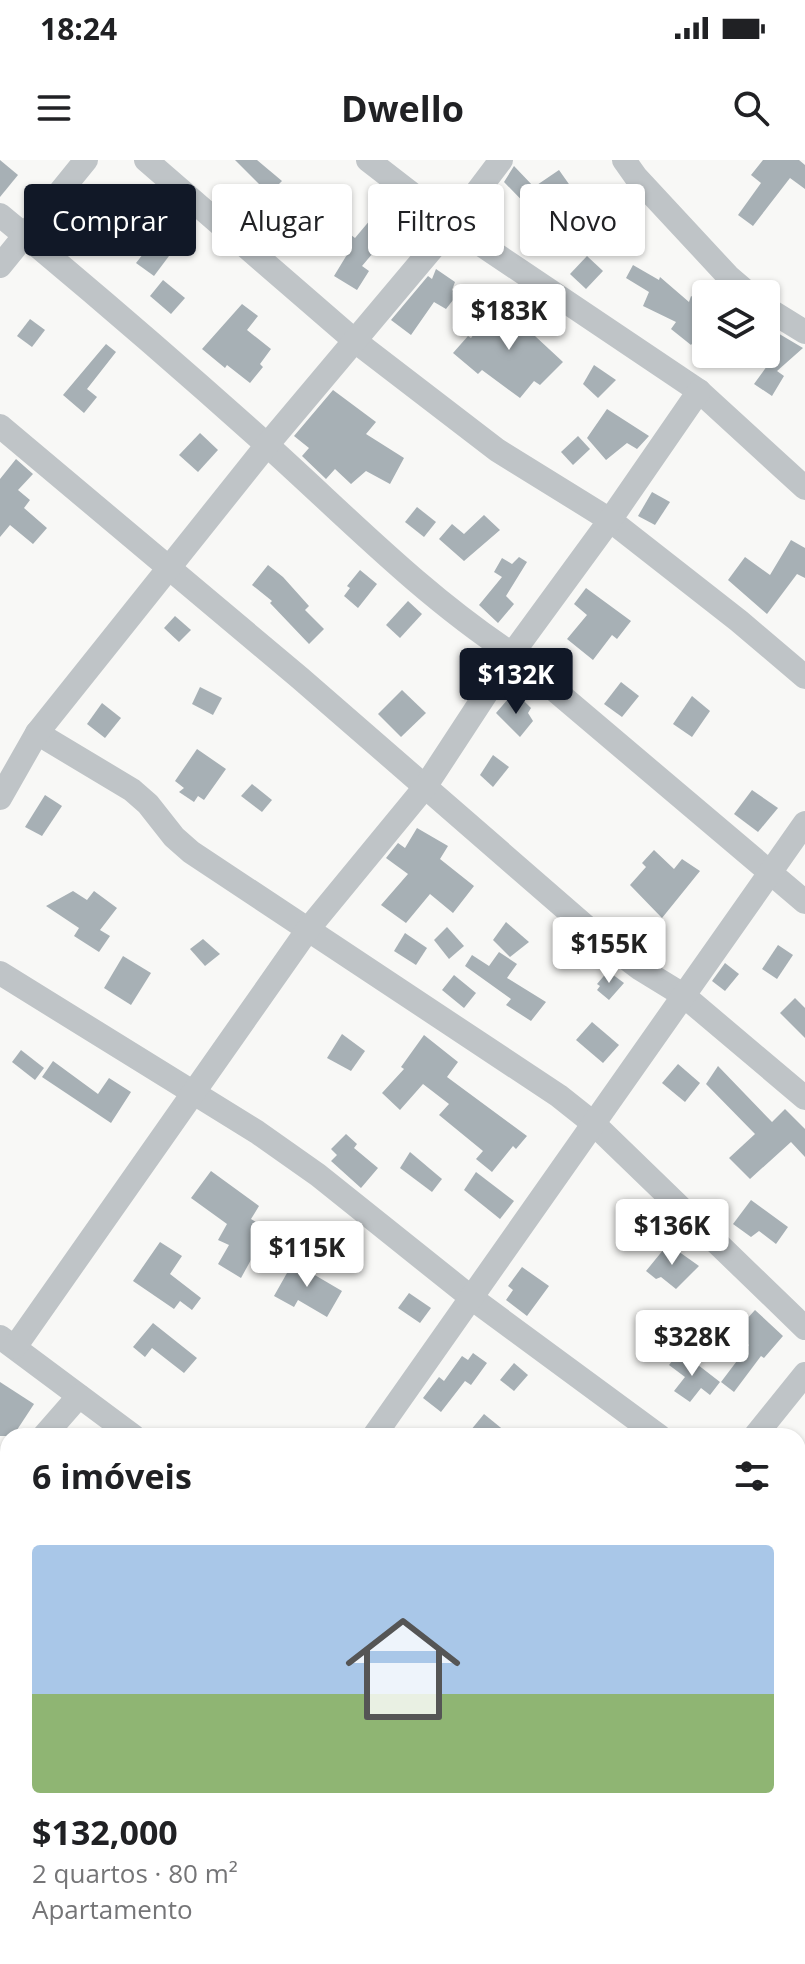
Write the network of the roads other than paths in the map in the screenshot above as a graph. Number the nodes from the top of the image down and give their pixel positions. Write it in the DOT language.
graph roads {
  1 [pos="86,160"];
  2 [pos="146,160"];
  3 [pos="368,160"];
  4 [pos="501,160"];
  5 [pos="624,160"];
  6 [pos="399,184"];
  7 [pos="483,184"];
  8 [pos="0,215"];
  9 [pos="23,235"];
  10 [pos="426,256"];
  11 [pos="498,256"];
  12 [pos="0,266"];
  13 [pos="733,280"];
  14 [pos="780,317"];
  15 [pos="805,332"];
  16 [pos="355,341"];
  17 [pos="699,391"];
  18 [pos="0,426"];
  19 [pos="267,445"];
  20 [pos="805,488"];
  21 [pos="610,520"];
  22 [pos="169,568"];
  23 [pos="512,654"];
  24 [pos="805,677"];
  25 [pos="37,733"];
  26 [pos="9,760"];
  27 [pos="425,787"];
  28 [pos="0,798"];
  29 [pos="805,823"];
  30 [pos="769,872"];
  31 [pos="805,902"];
  32 [pos="309,928"];
  33 [pos="0,973"];
  34 [pos="683,995"];
  35 [pos="192,1092"];
  36 [pos="805,1098"];
  37 [pos="593,1123"];
  38 [pos="473,1299"];
  39 [pos="805,1328"];
  40 [pos="8,1342"];
  41 [pos="805,1374"];
  42 [pos="79,1396"];
  43 [pos="51,1428"];
  44 [pos="122,1428"];
  45 [pos="380,1428"];
  46 [pos="648,1428"];
  47 [pos="761,1428"];
  1 -- 9 [label="street"];
  2 -- 16 [label="street"];
  3 -- 6 [label="street"];
  4 -- 7 [label="street"];
  5 -- 13 [label="street"];
  8 -- 9 [label="street"];
  9 -- 12 [label="street"];
  9 -- 19 [label="street"];
  10 -- 16 [label="street"];
  11 -- 17 [label="street"];
  14 -- 15 [label="street"];
  16 -- 19 [label="street"];
  16 -- 21 [label="street"];
  17 -- 20 [label="street"];
  17 -- 21 [label="street"];
  18 -- 22 [label="street"];
  19 -- 22 [label="street"];
  19 -- 23 [label="street"];
  21 -- 23 [label="street"];
  21 -- 24 [label="street"];
  22 -- 25 [label="street"];
  22 -- 27 [label="street"];
  23 -- 27 [label="street"];
  23 -- 30 [label="street"];
  25 -- 26 [label="street"];
  25 -- 32 [label="street"];
  26 -- 28 [label="street"];
  27 -- 32 [label="street"];
  27 -- 34 [label="street"];
  29 -- 30 [label="street"];
  30 -- 31 [label="street"];
  30 -- 34 [label="street"];
  32 -- 35 [label="street"];
  32 -- 37 [label="street"];
  33 -- 35 [label="street"];
  34 -- 36 [label="street"];
  34 -- 37 [label="street"];
  35 -- 38 [label="street"];
  35 -- 40 [label="street"];
  37 -- 38 [label="street"];
  37 -- 39 [label="street"];
  38 -- 45 [label="street"];
  38 -- 46 [label="street"];
  40 -- 42 [label="street"];
  41 -- 47 [label="street"];
  42 -- 43 [label="street"];
  42 -- 44 [label="street"];
}
